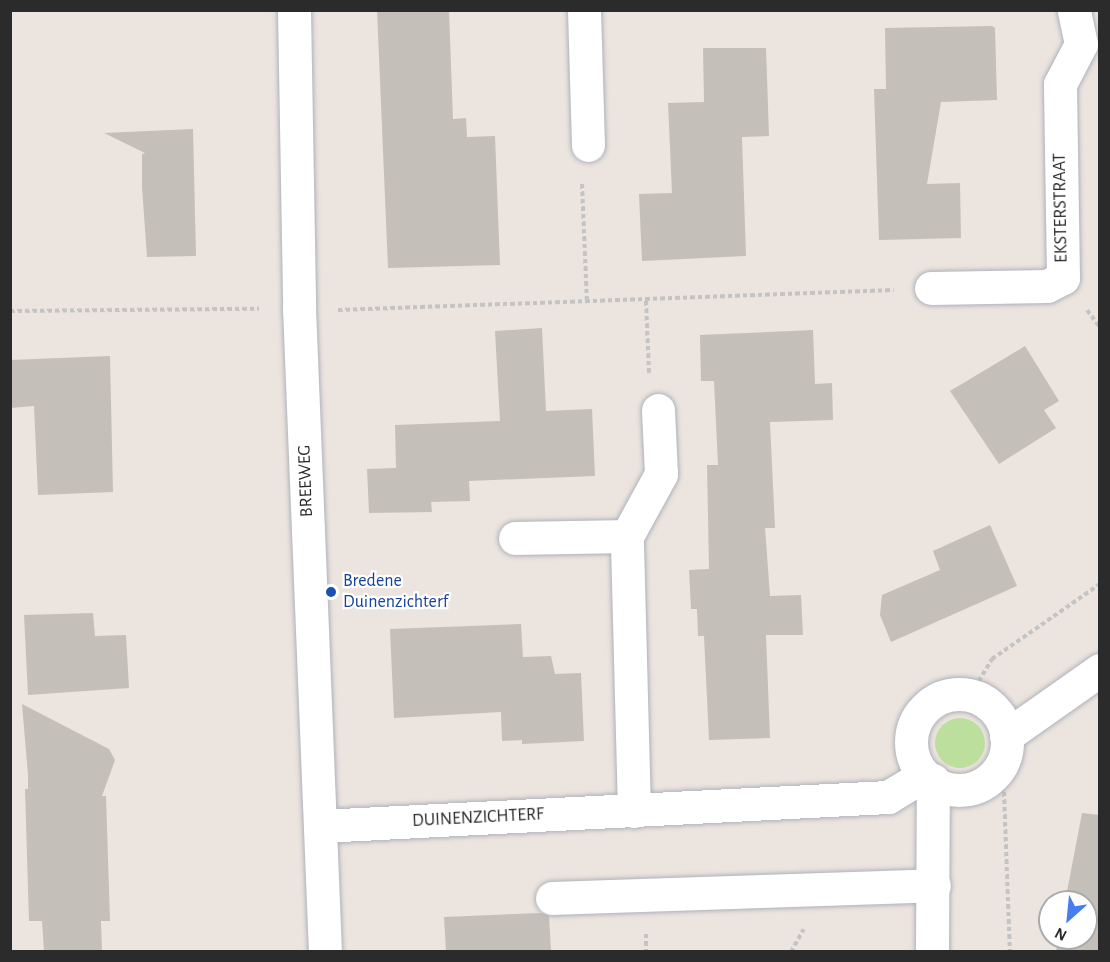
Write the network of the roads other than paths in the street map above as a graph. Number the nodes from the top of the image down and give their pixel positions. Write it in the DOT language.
graph roads {
  1 [pos="294,10"];
  2 [pos="584,10"];
  3 [pos="1074,10"];
  4 [pos="588,145"];
  5 [pos="931,288"];
  6 [pos="658,410"];
  7 [pos="627,536"];
  8 [pos="515,538"];
  9 [pos="1100,670"];
  10 [pos="1006,736"];
  11 [pos="928,778"];
  12 [pos="634,811"];
  13 [pos="321,826"];
  14 [pos="934,885"];
  15 [pos="552,898"];
  16 [pos="325,951"];
  17 [pos="932,951"];
  1 -- 13 [label="street, BREEWEG"];
  2 -- 4 [label="street"];
  3 -- 5 [label="street, EKSTERSTRAAT"];
  6 -- 7 [label="street"];
  7 -- 8 [label="street"];
  7 -- 12 [label="street"];
  9 -- 10 [label="street"];
  10 -- 11 [label="street"];
  10 -- 11 [label="street"];
  11 -- 12 [label="street, DUINENZICHTERF"];
  11 -- 14 [label="street"];
  12 -- 13 [label="street, DUINENZICHTERF"];
  13 -- 16 [label="street, BREEWEG"];
  14 -- 15 [label="street"];
  14 -- 17 [label="street"];
}
